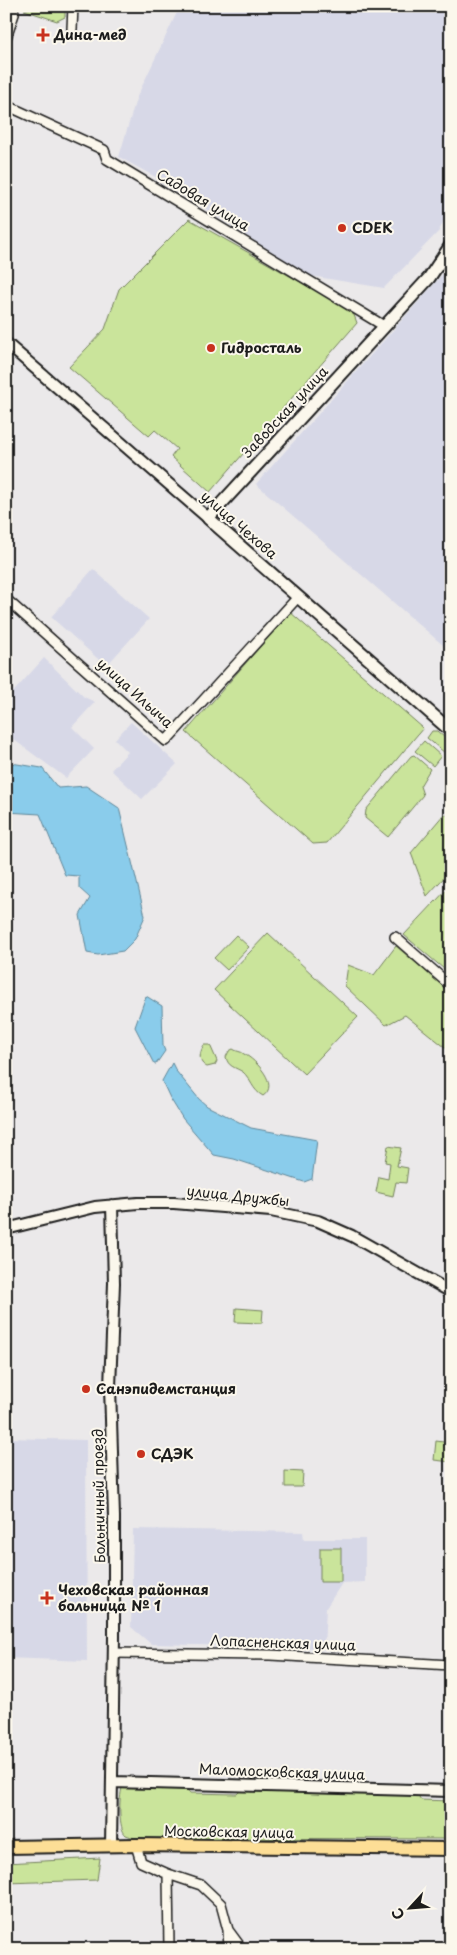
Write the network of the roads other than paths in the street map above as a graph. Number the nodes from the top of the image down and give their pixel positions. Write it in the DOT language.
graph roads {
  1 [pos="13,6"];
  2 [pos="73,6"];
  3 [pos="72,29"];
  4 [pos="6,38"];
  5 [pos="6,105"];
  6 [pos="451,245"];
  7 [pos="384,326"];
  8 [pos="6,343"];
  9 [pos="208,518"];
  10 [pos="298,597"];
  11 [pos="6,599"];
  12 [pos="451,731"];
  13 [pos="395,937"];
  14 [pos="451,986"];
  15 [pos="112,1205"];
  16 [pos="6,1230"];
  17 [pos="451,1292"];
  18 [pos="114,1653"];
  19 [pos="451,1665"];
  20 [pos="113,1782"];
  21 [pos="451,1791"];
  22 [pos="136,1845"];
  23 [pos="111,1846"];
  24 [pos="6,1847"];
  25 [pos="451,1849"];
  26 [pos="168,1874"];
  27 [pos="228,1930"];
  28 [pos="169,1949"];
  29 [pos="229,1949"];
  30 [pos="242,1949"];
  1 -- 4 [label="street"];
  2 -- 3 [label="street"];
  5 -- 7 [label="street, Садовая улица"];
  6 -- 7 [label="main road, Заводская улица"];
  7 -- 9 [label="main road, Заводская улица"];
  8 -- 9 [label="street, улица Чехова"];
  9 -- 10 [label="main road, улица Чехова"];
  10 -- 11 [label="street, улица Ильича"];
  10 -- 12 [label="main road, улица Чехова"];
  13 -- 14 [label="street"];
  15 -- 16 [label="street, улица Дружбы"];
  15 -- 17 [label="street, улица Дружбы"];
  15 -- 18 [label="street, Больничный проезд"];
  18 -- 19 [label="street, Лопасненская улица"];
  18 -- 20 [label="street, Больничный проезд"];
  20 -- 21 [label="street, Маломосковская улица"];
  20 -- 23 [label="street, Больничный проезд"];
  22 -- 23 [label="main road, Московская улица"];
  22 -- 25 [label="main road, Московская улица"];
  22 -- 26 [label="street"];
  23 -- 24 [label="main road, Московская улица"];
  26 -- 27 [label="street"];
  26 -- 28 [label="street"];
  27 -- 29 [label="street"];
  27 -- 30 [label="street"];
}
